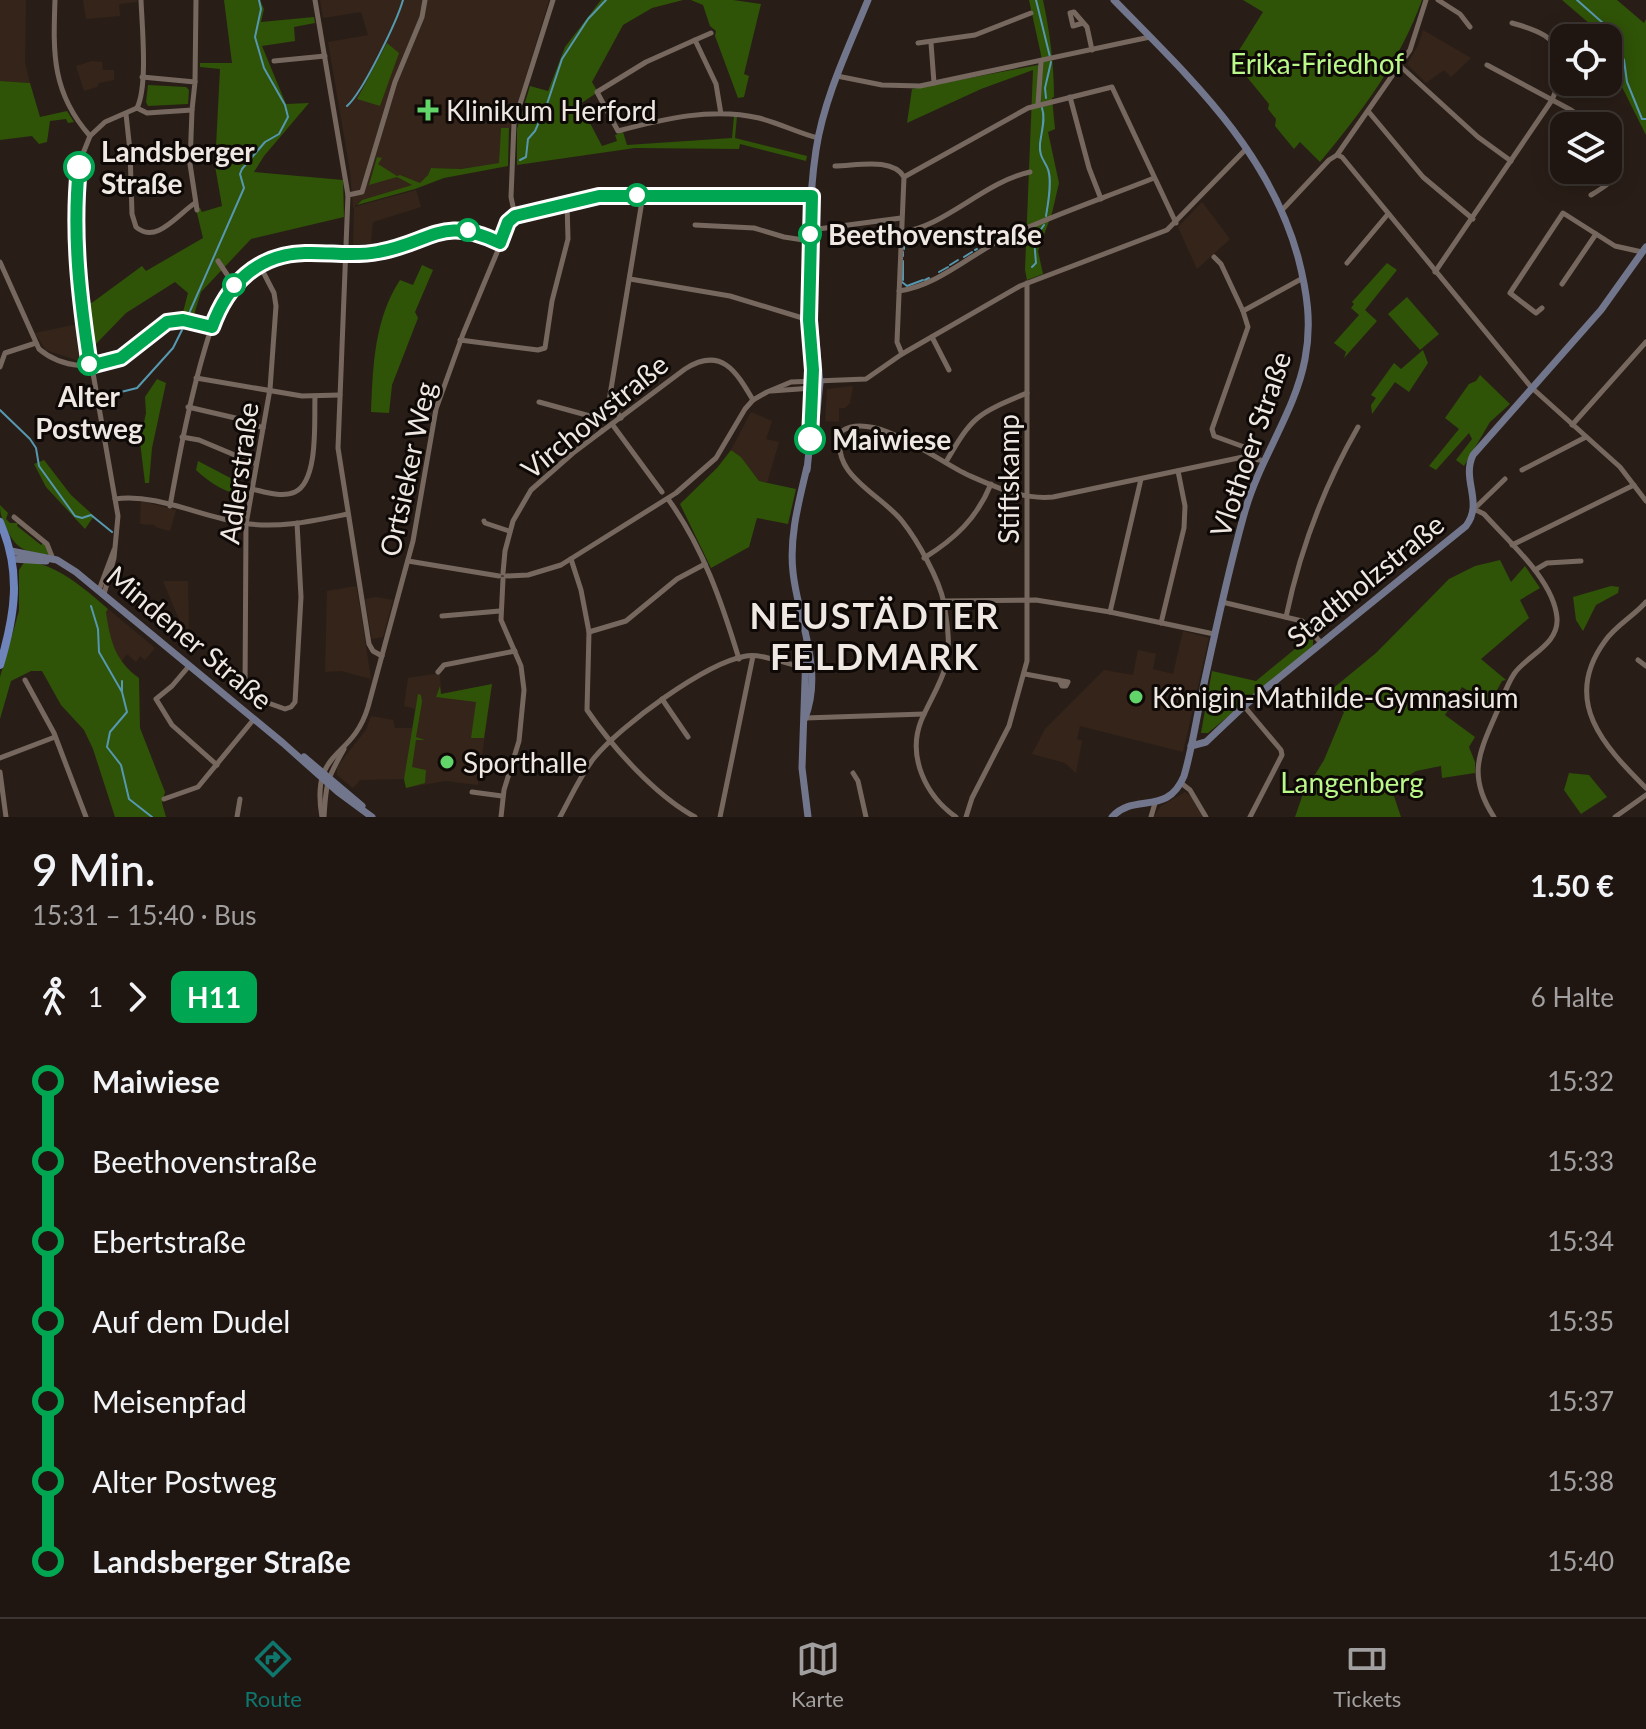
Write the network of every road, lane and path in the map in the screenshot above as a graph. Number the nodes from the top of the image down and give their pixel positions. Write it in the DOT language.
graph roads {
  1 [pos="55,0"];
  2 [pos="141,0"];
  3 [pos="196,0"];
  4 [pos="315,0"];
  5 [pos="425,0"];
  6 [pos="553,0"];
  7 [pos="868,0"];
  8 [pos="1114,0"];
  9 [pos="1426,0"];
  10 [pos="1438,0"];
  11 [pos="1031,13"];
  12 [pos="1083,23"];
  13 [pos="1512,23"];
  14 [pos="1470,27"];
  15 [pos="711,33"];
  16 [pos="1151,37"];
  17 [pos="1550,39"];
  18 [pos="695,40"];
  19 [pos="918,43"];
  20 [pos="931,43"];
  21 [pos="1092,50"];
  22 [pos="325,56"];
  23 [pos="274,61"];
  24 [pos="1041,62"];
  25 [pos="1399,65"];
  26 [pos="1487,65"];
  27 [pos="837,76"];
  28 [pos="142,77"];
  29 [pos="195,82"];
  30 [pos="934,83"];
  31 [pos="1554,96"];
  32 [pos="1070,97"];
  33 [pos="1552,100"];
  34 [pos="1036,105"];
  35 [pos="137,108"];
  36 [pos="192,110"];
  37 [pos="1368,111"];
  38 [pos="1572,112"];
  39 [pos="126,114"];
  40 [pos="721,114"];
  41 [pos="90,136"];
  42 [pos="818,138"];
  43 [pos="1247,148"];
  44 [pos="1337,155"];
  45 [pos="1511,161"];
  46 [pos="835,166"];
  47 [pos="1030,172"];
  48 [pos="904,177"];
  49 [pos="1154,178"];
  50 [pos="1611,184"];
  51 [pos="348,195"];
  52 [pos="643,195"];
  53 [pos="1591,195"];
  54 [pos="812,196"];
  55 [pos="1101,199"];
  56 [pos="567,202"];
  57 [pos="195,203"];
  58 [pos="1283,209"];
  59 [pos="197,210"];
  60 [pos="1388,214"];
  61 [pos="515,216"];
  62 [pos="901,218"];
  63 [pos="1473,219"];
  64 [pos="1176,223"];
  65 [pos="695,225"];
  66 [pos="818,229"];
  67 [pos="901,232"];
  68 [pos="1596,234"];
  69 [pos="810,241"];
  70 [pos="500,243"];
  71 [pos="1644,250"];
  72 [pos="346,254"];
  73 [pos="1214,257"];
  74 [pos="218,261"];
  75 [pos="0,262"];
  76 [pos="1347,263"];
  77 [pos="259,264"];
  78 [pos="1435,272"];
  79 [pos="1304,278"];
  80 [pos="630,279"];
  81 [pos="1027,283"];
  82 [pos="1562,284"];
  83 [pos="234,285"];
  84 [pos="810,291"];
  85 [pos="899,291"];
  86 [pos="1542,308"];
  87 [pos="1243,311"];
  88 [pos="809,320"];
  89 [pos="212,327"];
  90 [pos="932,337"];
  91 [pos="460,340"];
  92 [pos="1646,342"];
  93 [pos="36,343"];
  94 [pos="902,354"];
  95 [pos="90,366"];
  96 [pos="0,367"];
  97 [pos="949,370"];
  98 [pos="196,378"];
  99 [pos="815,384"];
  100 [pos="1531,387"];
  101 [pos="270,389"];
  102 [pos="1027,393"];
  103 [pos="340,395"];
  104 [pos="315,396"];
  105 [pos="753,400"];
  106 [pos="539,402"];
  107 [pos="188,407"];
  108 [pos="621,418"];
  109 [pos="612,424"];
  110 [pos="1572,425"];
  111 [pos="1358,427"];
  112 [pos="263,428"];
  113 [pos="602,431"];
  114 [pos="182,437"];
  115 [pos="1586,437"];
  116 [pos="1251,457"];
  117 [pos="1265,461"];
  118 [pos="946,462"];
  119 [pos="256,464"];
  120 [pos="1522,470"];
  121 [pos="1178,471"];
  122 [pos="1141,479"];
  123 [pos="1505,479"];
  124 [pos="991,484"];
  125 [pos="1634,485"];
  126 [pos="252,489"];
  127 [pos="662,492"];
  128 [pos="1029,498"];
  129 [pos="115,499"];
  130 [pos="668,499"];
  131 [pos="1646,501"];
  132 [pos="170,506"];
  133 [pos="1474,509"];
  134 [pos="348,514"];
  135 [pos="14,517"];
  136 [pos="484,521"];
  137 [pos="0,522"];
  138 [pos="297,523"];
  139 [pos="246,524"];
  140 [pos="509,531"];
  141 [pos="1512,545"];
  142 [pos="7,555"];
  143 [pos="924,558"];
  144 [pos="53,559"];
  145 [pos="571,559"];
  146 [pos="408,561"];
  147 [pos="1581,561"];
  148 [pos="705,564"];
  149 [pos="69,567"];
  150 [pos="1535,570"];
  151 [pos="503,576"];
  152 [pos="101,592"];
  153 [pos="1029,600"];
  154 [pos="943,601"];
  155 [pos="1222,602"];
  156 [pos="1646,602"];
  157 [pos="500,611"];
  158 [pos="1110,612"];
  159 [pos="442,616"];
  160 [pos="1286,617"];
  161 [pos="1161,623"];
  162 [pos="589,632"];
  163 [pos="1215,634"];
  164 [pos="1321,644"];
  165 [pos="372,648"];
  166 [pos="384,648"];
  167 [pos="515,651"];
  168 [pos="382,656"];
  169 [pos="753,656"];
  170 [pos="739,659"];
  171 [pos="1638,660"];
  172 [pos="0,665"];
  173 [pos="189,666"];
  174 [pos="1646,666"];
  175 [pos="808,668"];
  176 [pos="438,672"];
  177 [pos="1025,674"];
  178 [pos="25,680"];
  179 [pos="1059,680"];
  180 [pos="662,699"];
  181 [pos="1244,706"];
  182 [pos="924,714"];
  183 [pos="805,718"];
  184 [pos="254,719"];
  185 [pos="55,737"];
  186 [pos="688,737"];
  187 [pos="612,740"];
  188 [pos="1192,742"];
  189 [pos="0,758"];
  190 [pos="217,765"];
  191 [pos="0,772"];
  192 [pos="853,773"];
  193 [pos="324,776"];
  194 [pos="1181,783"];
  195 [pos="1646,788"];
  196 [pos="472,792"];
  197 [pos="1646,795"];
  198 [pos="502,796"];
  199 [pos="164,799"];
  200 [pos="240,799"];
  201 [pos="1155,803"];
  202 [pos="6,817"];
  203 [pos="86,817"];
  204 [pos="237,817"];
  205 [pos="323,817"];
  206 [pos="373,817"];
  207 [pos="501,817"];
  208 [pos="560,817"];
  209 [pos="695,817"];
  210 [pos="720,817"];
  211 [pos="808,817"];
  212 [pos="866,817"];
  213 [pos="956,817"];
  214 [pos="966,817"];
  215 [pos="1112,817"];
  216 [pos="1151,817"];
  217 [pos="1206,817"];
  218 [pos="1250,817"];
  219 [pos="1494,817"];
  220 [pos="1615,817"];
  1 -- 41 [label="street"];
  2 -- 28 [label="street"];
  3 -- 29 [label="street"];
  4 -- 22 [label="street"];
  5 -- 51 [label="street"];
  6 -- 61 [label="street"];
  7 -- 27 [label="street"];
  8 -- 16 [label="street, Vlothoer Straße"];
  9 -- 25 [label="street"];
  10 -- 14 [label="street"];
  11 -- 20 [label="street"];
  12 -- 21 [label="street"];
  13 -- 17 [label="street"];
  15 -- 18 [label="street"];
  16 -- 21 [label="street"];
  16 -- 43 [label="street, Vlothoer Straße"];
  18 -- 40 [label="street"];
  18 -- 40 [label="street"];
  19 -- 20 [label="street"];
  20 -- 30 [label="street"];
  21 -- 24 [label="street"];
  22 -- 23 [label="street"];
  22 -- 51 [label="street"];
  24 -- 30 [label="street"];
  24 -- 34 [label="street"];
  25 -- 37 [label="street"];
  25 -- 45 [label="street"];
  26 -- 33 [label="street"];
  27 -- 30 [label="street"];
  27 -- 42 [label="street"];
  28 -- 29 [label="street"];
  28 -- 35 [label="street"];
  29 -- 36 [label="street"];
  31 -- 33 [label="street"];
  32 -- 34 [label="street"];
  32 -- 49 [label="street"];
  32 -- 55 [label="street"];
  33 -- 38 [label="street"];
  33 -- 45 [label="street"];
  34 -- 48 [label="street"];
  35 -- 36 [label="street"];
  35 -- 39 [label="street"];
  36 -- 57 [label="street"];
  37 -- 44 [label="street"];
  37 -- 63 [label="street"];
  39 -- 41 [label="street"];
  39 -- 57 [label="street"];
  40 -- 42 [label="street"];
  41 -- 95 [label="street"];
  42 -- 54 [label="street"];
  43 -- 58 [label="street, Vlothoer Straße"];
  43 -- 64 [label="street"];
  44 -- 58 [label="street"];
  44 -- 60 [label="street"];
  45 -- 63 [label="street"];
  46 -- 48 [label="street"];
  47 -- 67 [label="street"];
  48 -- 62 [label="street"];
  49 -- 55 [label="street"];
  49 -- 64 [label="street"];
  50 -- 53 [label="street"];
  51 -- 72 [label="street"];
  52 -- 54 [label="street"];
  52 -- 56 [label="street"];
  52 -- 80 [label="street"];
  54 -- 69 [label="street"];
  55 -- 85 [label="street"];
  56 -- 61 [label="street"];
  56 -- 91 [label="street"];
  57 -- 59 [label="street"];
  58 -- 79 [label="street, Vlothoer Straße"];
  60 -- 76 [label="street"];
  60 -- 78 [label="street"];
  61 -- 70 [label="street, Ortsieker Weg"];
  62 -- 66 [label="street"];
  62 -- 67 [label="street"];
  63 -- 78 [label="street"];
  64 -- 81 [label="street"];
  65 -- 69 [label="street"];
  67 -- 85 [label="street"];
  68 -- 71 [label="street"];
  68 -- 82 [label="street"];
  68 -- 86 [label="street"];
  69 -- 84 [label="street"];
  70 -- 72 [label="street"];
  70 -- 91 [label="street, Ortsieker Weg"];
  71 -- 100 [label="street, Stadtholzstraße"];
  72 -- 77 [label="street"];
  72 -- 103 [label="street"];
  73 -- 87 [label="street"];
  74 -- 83 [label="street"];
  75 -- 93 [label="street"];
  77 -- 83 [label="street"];
  77 -- 101 [label="street, Adlerstraße"];
  78 -- 100 [label="street"];
  79 -- 87 [label="street"];
  79 -- 117 [label="street, Vlothoer Straße"];
  80 -- 88 [label="street"];
  80 -- 108 [label="street"];
  81 -- 90 [label="street"];
  81 -- 102 [label="street, Stiftskamp"];
  83 -- 89 [label="street"];
  84 -- 88 [label="street"];
  84 -- 99 [label="street"];
  85 -- 94 [label="street"];
  87 -- 116 [label="street"];
  88 -- 99 [label="street"];
  89 -- 95 [label="street"];
  89 -- 98 [label="street"];
  90 -- 94 [label="street"];
  90 -- 97 [label="street"];
  91 -- 146 [label="street, Ortsieker Weg"];
  92 -- 110 [label="street"];
  93 -- 95 [label="street"];
  93 -- 96 [label="street"];
  94 -- 99 [label="street"];
  95 -- 129 [label="street"];
  98 -- 101 [label="street"];
  98 -- 107 [label="street"];
  99 -- 105 [label="street"];
  99 -- 175 [label="street"];
  100 -- 110 [label="street"];
  100 -- 133 [label="street, Stadtholzstraße"];
  101 -- 104 [label="street"];
  101 -- 112 [label="street, Adlerstraße"];
  102 -- 118 [label="street"];
  102 -- 128 [label="street, Stiftskamp"];
  103 -- 104 [label="street"];
  103 -- 134 [label="street"];
  104 -- 126 [label="street"];
  105 -- 108 [label="street, Virchowstraße"];
  105 -- 130 [label="street"];
  106 -- 113 [label="street"];
  107 -- 112 [label="street"];
  107 -- 114 [label="street"];
  108 -- 109 [label="street, Virchowstraße"];
  109 -- 113 [label="street, Virchowstraße"];
  109 -- 127 [label="street"];
  110 -- 115 [label="street"];
  111 -- 160 [label="street"];
  112 -- 119 [label="street, Adlerstraße"];
  113 -- 140 [label="street, Virchowstraße"];
  114 -- 119 [label="street"];
  114 -- 132 [label="street"];
  115 -- 120 [label="street"];
  115 -- 125 [label="street"];
  116 -- 117 [label="street"];
  116 -- 121 [label="street"];
  117 -- 155 [label="street, Vlothoer Straße"];
  118 -- 124 [label="street"];
  118 -- 143 [label="street"];
  119 -- 126 [label="street, Adlerstraße"];
  121 -- 122 [label="street"];
  121 -- 161 [label="street"];
  122 -- 128 [label="street"];
  122 -- 158 [label="street"];
  123 -- 133 [label="street"];
  124 -- 128 [label="street"];
  124 -- 143 [label="street"];
  125 -- 131 [label="street"];
  125 -- 141 [label="street"];
  126 -- 139 [label="street, Adlerstraße"];
  128 -- 153 [label="street, Stiftskamp"];
  129 -- 132 [label="street"];
  129 -- 152 [label="street"];
  130 -- 145 [label="street"];
  130 -- 148 [label="street"];
  132 -- 139 [label="street"];
  133 -- 141 [label="street"];
  133 -- 164 [label="street, Stadtholzstraße"];
  134 -- 138 [label="street"];
  134 -- 165 [label="street"];
  135 -- 144 [label="street, Mindener Straße"];
  136 -- 140 [label="street"];
  137 -- 142 [label="main road"];
  138 -- 139 [label="street"];
  138 -- 139 [label="street, Adlerstraße"];
  140 -- 151 [label="street, Virchowstraße"];
  141 -- 150 [label="street"];
  142 -- 144 [label="street, Mindener Straße"];
  142 -- 149 [label="street, Mindener Straße"];
  142 -- 172 [label="main road"];
  143 -- 154 [label="street"];
  144 -- 149 [label="street, Mindener Straße"];
  145 -- 151 [label="street"];
  145 -- 162 [label="street"];
  146 -- 151 [label="street"];
  146 -- 166 [label="street, Ortsieker Weg"];
  147 -- 150 [label="street"];
  148 -- 162 [label="street"];
  148 -- 170 [label="street"];
  149 -- 152 [label="street, Mindener Straße"];
  150 -- 219 [label="street"];
  151 -- 157 [label="street, Virchowstraße"];
  152 -- 173 [label="street, Mindener Straße"];
  153 -- 154 [label="street"];
  153 -- 158 [label="street"];
  153 -- 177 [label="street, Stiftskamp"];
  154 -- 182 [label="street"];
  155 -- 160 [label="street"];
  155 -- 163 [label="street, Vlothoer Straße"];
  156 -- 195 [label="street"];
  157 -- 159 [label="street"];
  157 -- 167 [label="street"];
  158 -- 161 [label="street"];
  160 -- 164 [label="street"];
  161 -- 163 [label="street"];
  162 -- 187 [label="street"];
  163 -- 188 [label="street, Vlothoer Straße"];
  164 -- 181 [label="street, Stadtholzstraße"];
  165 -- 166 [label="street"];
  165 -- 168 [label="street"];
  166 -- 168 [label="street, Ortsieker Weg"];
  167 -- 176 [label="street"];
  167 -- 198 [label="street"];
  168 -- 193 [label="street, Ortsieker Weg"];
  169 -- 170 [label="street"];
  169 -- 175 [label="street"];
  169 -- 210 [label="street"];
  170 -- 180 [label="street"];
  171 -- 174 [label="street"];
  173 -- 184 [label="street, Mindener Straße"];
  173 -- 190 [label="street"];
  175 -- 183 [label="street"];
  177 -- 179 [label="street"];
  177 -- 214 [label="street, Stiftskamp"];
  178 -- 185 [label="street"];
  180 -- 186 [label="street"];
  180 -- 187 [label="street"];
  181 -- 188 [label="street, Stadtholzstraße"];
  181 -- 218 [label="street"];
  182 -- 183 [label="street"];
  182 -- 213 [label="street"];
  183 -- 211 [label="street"];
  184 -- 190 [label="street"];
  184 -- 193 [label="street, Mindener Straße"];
  185 -- 189 [label="street"];
  185 -- 203 [label="street"];
  187 -- 208 [label="street"];
  187 -- 209 [label="street"];
  188 -- 194 [label="street, Vlothoer Straße"];
  190 -- 199 [label="street"];
  191 -- 202 [label="street"];
  192 -- 212 [label="street"];
  193 -- 205 [label="street"];
  193 -- 206 [label="street, Mindener Straße"];
  194 -- 201 [label="street"];
  194 -- 217 [label="street"];
  196 -- 198 [label="street"];
  197 -- 220 [label="street"];
  198 -- 207 [label="street"];
  200 -- 204 [label="street"];
  201 -- 215 [label="street"];
  201 -- 216 [label="street"];
}
